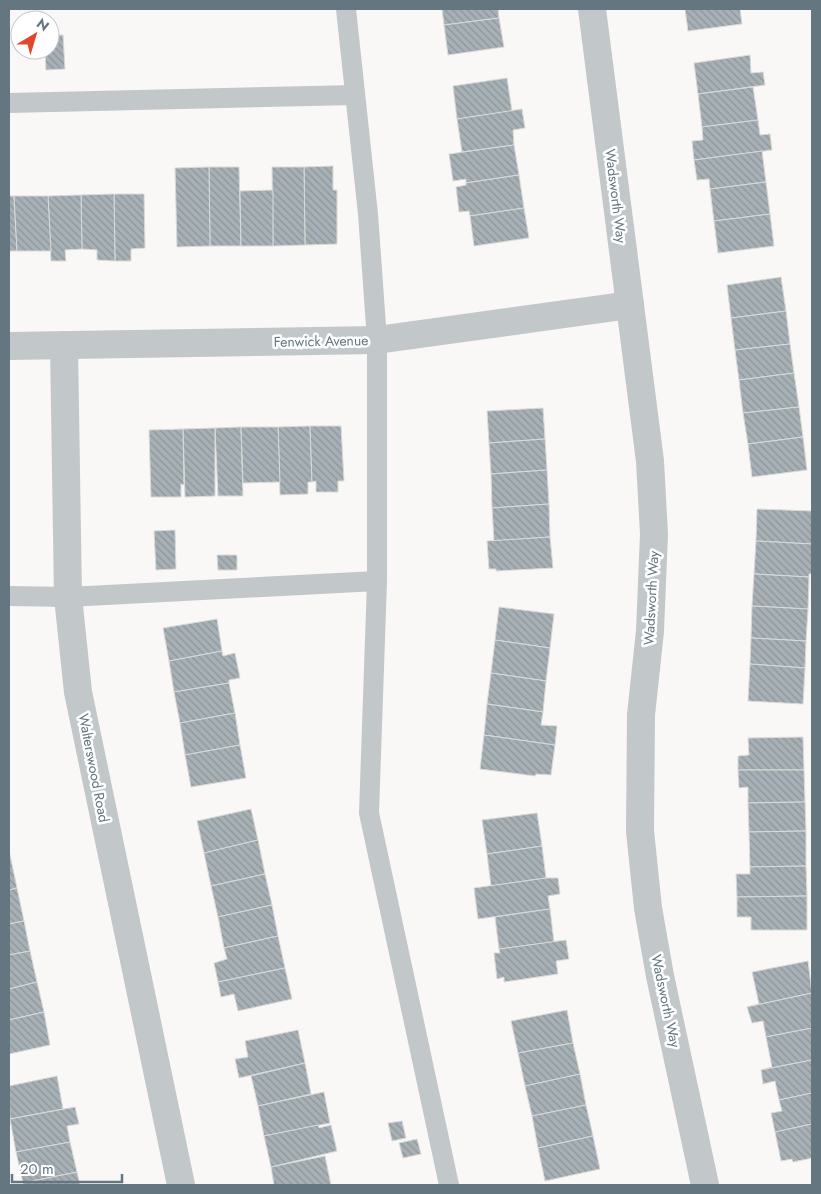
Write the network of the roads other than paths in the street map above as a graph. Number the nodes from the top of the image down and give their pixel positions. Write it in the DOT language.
graph roads {
  1 [pos="346,9"];
  2 [pos="592,9"];
  3 [pos="355,95"];
  4 [pos="9,103"];
  5 [pos="630,305"];
  6 [pos="377,340"];
  7 [pos="64,345"];
  8 [pos="9,346"];
  9 [pos="377,581"];
  10 [pos="9,596"];
  11 [pos="68,597"];
  12 [pos="181,1185"];
  13 [pos="449,1185"];
  14 [pos="705,1185"];
  1 -- 3 [label="lane"];
  2 -- 5 [label="street, Wadsworth Way"];
  3 -- 4 [label="lane"];
  3 -- 6 [label="lane"];
  5 -- 6 [label="street, Fenwick Avenue"];
  5 -- 14 [label="street, Wadsworth Way"];
  6 -- 7 [label="street, Fenwick Avenue"];
  6 -- 9 [label="lane"];
  7 -- 8 [label="street, Fenwick Avenue"];
  7 -- 11 [label="street, Walterswood Road"];
  9 -- 11 [label="lane"];
  9 -- 13 [label="lane"];
  10 -- 11 [label="lane"];
  11 -- 12 [label="street, Walterswood Road"];
}
